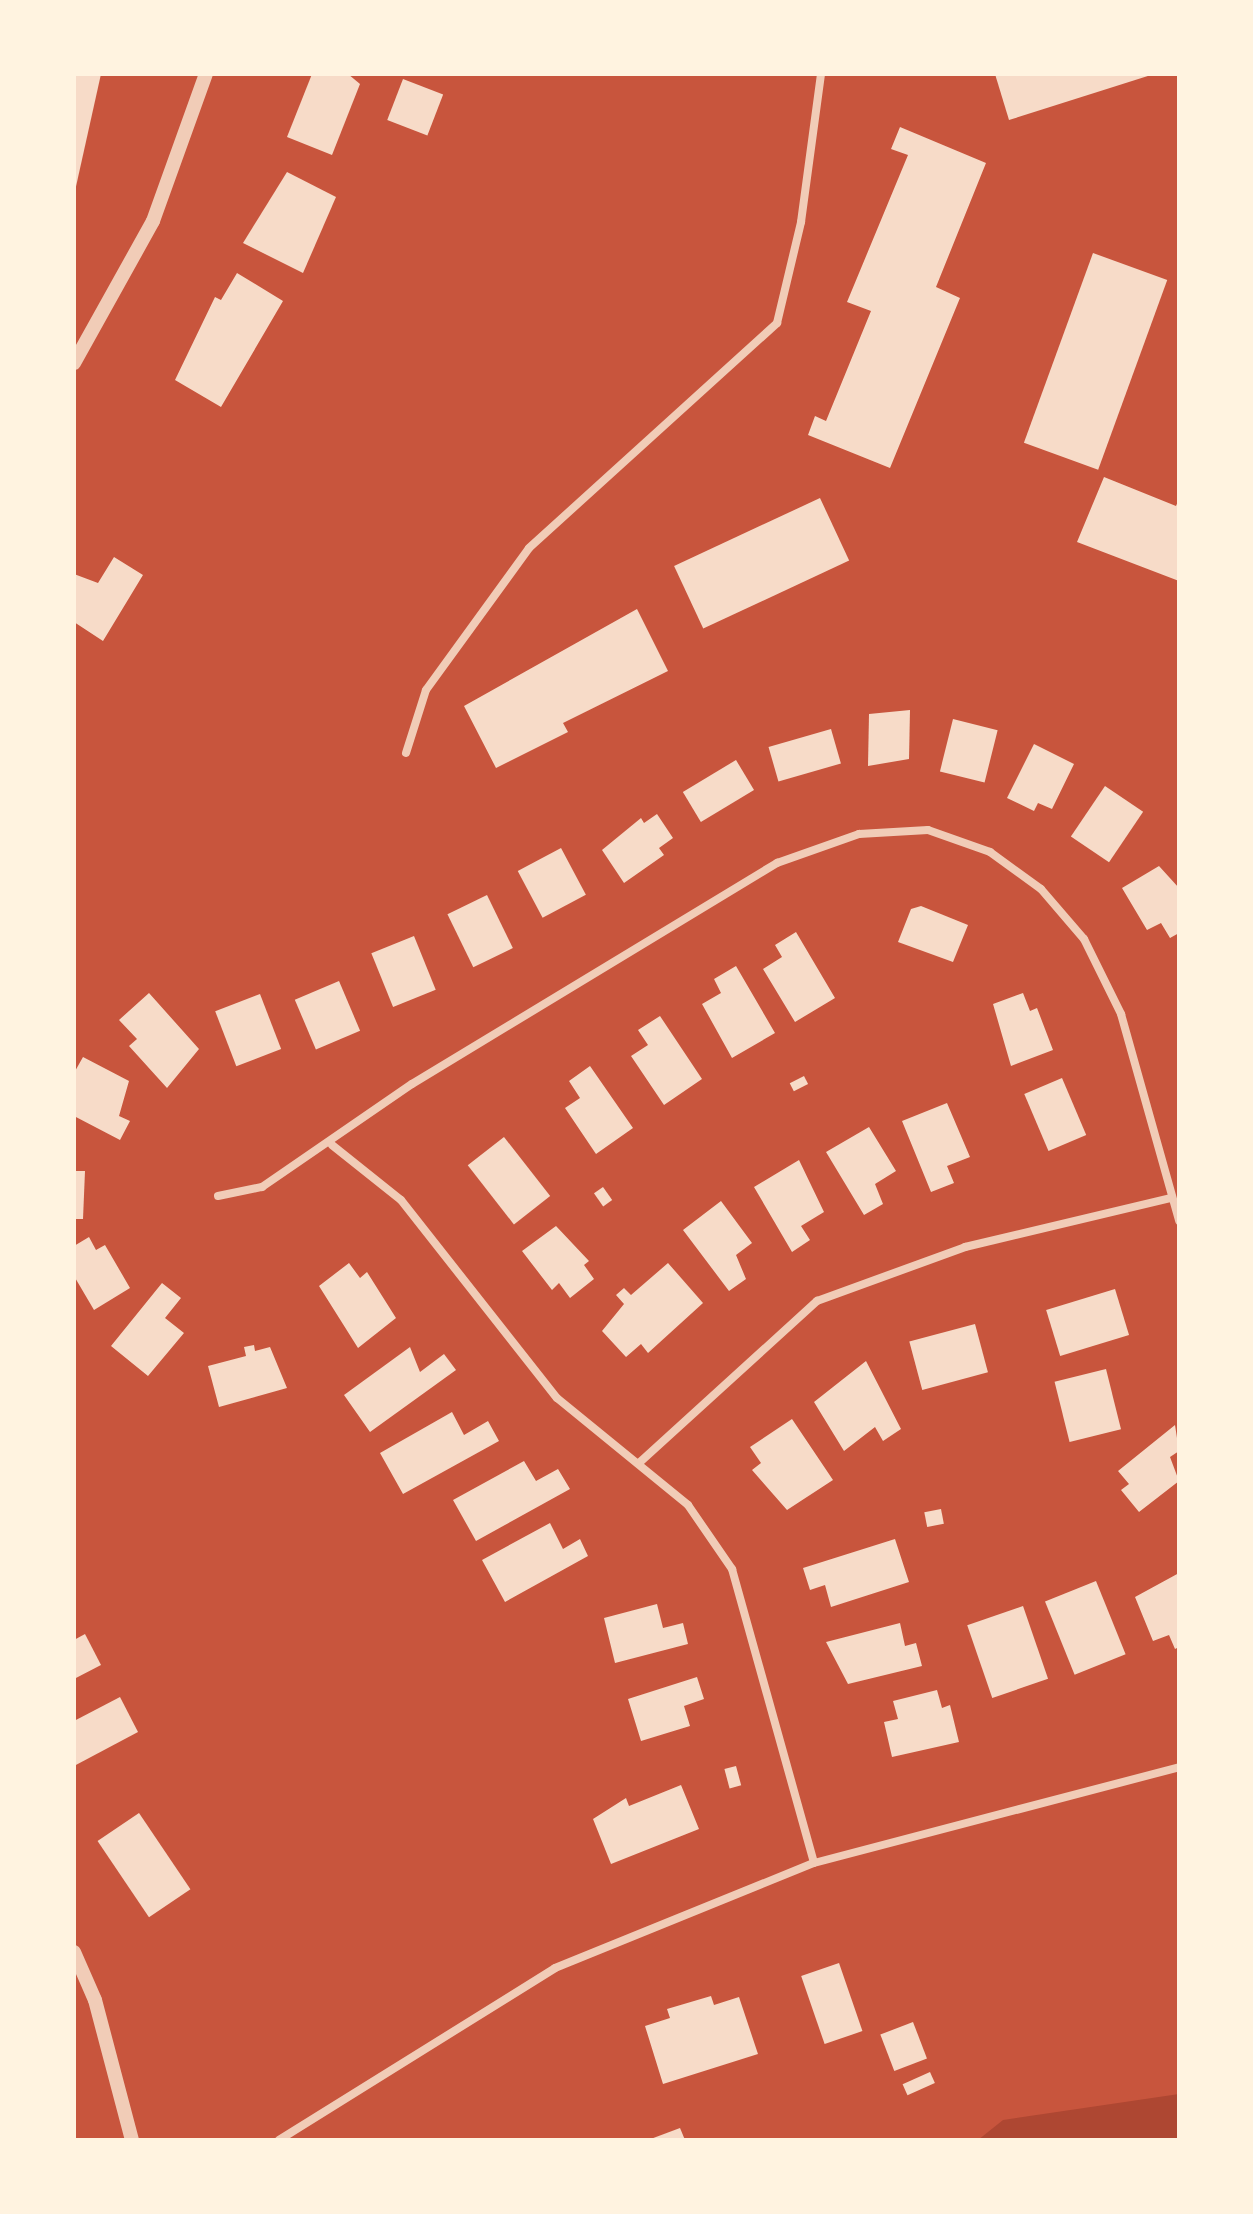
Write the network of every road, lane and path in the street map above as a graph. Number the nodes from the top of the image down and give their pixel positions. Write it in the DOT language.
graph roads {
  1 [pos="206,74"];
  2 [pos="821,74"];
  3 [pos="74,363"];
  4 [pos="406,753"];
  5 [pos="332,1145"];
  6 [pos="218,1196"];
  7 [pos="1170,1198"];
  8 [pos="1179,1221"];
  9 [pos="639,1463"];
  10 [pos="1179,1767"];
  11 [pos="814,1863"];
  12 [pos="74,1952"];
  13 [pos="132,2140"];
  14 [pos="279,2140"];
  1 -- 3 [label="street"];
  2 -- 4 [label="street"];
  5 -- 6 [label="street"];
  5 -- 7 [label="street"];
  5 -- 9 [label="street"];
  7 -- 8 [label="street"];
  7 -- 9 [label="street"];
  9 -- 11 [label="street"];
  10 -- 11 [label="street"];
  11 -- 14 [label="street"];
  12 -- 13 [label="street"];
}
